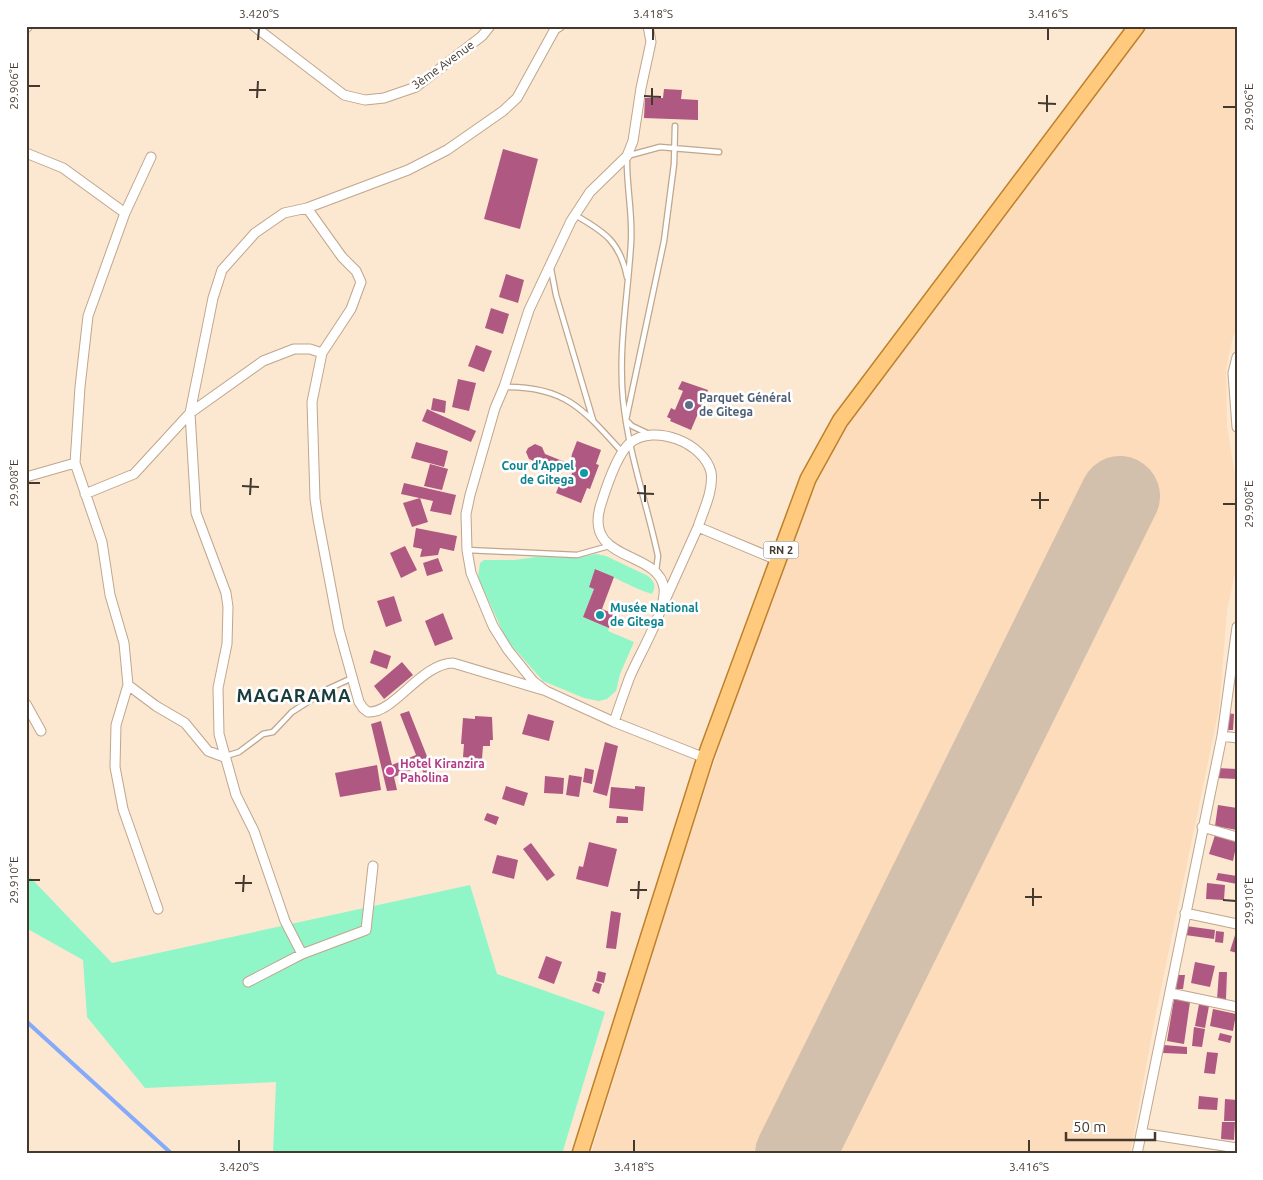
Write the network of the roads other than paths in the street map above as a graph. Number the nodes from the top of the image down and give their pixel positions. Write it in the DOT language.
graph roads {
  1 [pos="254,26"];
  2 [pos="490,26"];
  3 [pos="560,26"];
  4 [pos="648,26"];
  5 [pos="1137,26"];
  6 [pos="675,126"];
  7 [pos="674,147"];
  8 [pos="719,152"];
  9 [pos="26,153"];
  10 [pos="151,156"];
  11 [pos="626,156"];
  12 [pos="307,208"];
  13 [pos="125,213"];
  14 [pos="575,215"];
  15 [pos="550,265"];
  16 [pos="628,283"];
  17 [pos="322,353"];
  18 [pos="1237,357"];
  19 [pos="504,387"];
  20 [pos="190,413"];
  21 [pos="594,420"];
  22 [pos="626,420"];
  23 [pos="1237,426"];
  24 [pos="653,435"];
  25 [pos="630,443"];
  26 [pos="622,452"];
  27 [pos="75,463"];
  28 [pos="26,477"];
  29 [pos="86,494"];
  30 [pos="698,527"];
  31 [pos="609,546"];
  32 [pos="467,550"];
  33 [pos="777,560"];
  34 [pos="656,571"];
  35 [pos="664,602"];
  36 [pos="1237,627"];
  37 [pos="1236,647"];
  38 [pos="352,678"];
  39 [pos="128,685"];
  40 [pos="546,691"];
  41 [pos="26,704"];
  42 [pos="614,722"];
  43 [pos="41,731"];
  44 [pos="1222,736"];
  45 [pos="1237,738"];
  46 [pos="224,756"];
  47 [pos="705,758"];
  48 [pos="1202,827"];
  49 [pos="1237,837"];
  50 [pos="373,866"];
  51 [pos="158,909"];
  52 [pos="1185,913"];
  53 [pos="1237,924"];
  54 [pos="302,954"];
  55 [pos="248,982"];
  56 [pos="1170,992"];
  57 [pos="1237,1007"];
  58 [pos="1141,1133"];
  59 [pos="1237,1148"];
  60 [pos="580,1154"];
  61 [pos="1137,1154"];
  1 -- 2 [label="street, 3ème Avenue"];
  3 -- 12 [label="street"];
  4 -- 11 [label="street"];
  5 -- 33 [label="main road, RN 2"];
  6 -- 7 [label="lane"];
  7 -- 8 [label="lane"];
  7 -- 11 [label="lane"];
  7 -- 22 [label="lane"];
  9 -- 13 [label="street"];
  10 -- 13 [label="street"];
  11 -- 14 [label="street"];
  11 -- 16 [label="lane"];
  12 -- 17 [label="street"];
  12 -- 20 [label="street"];
  13 -- 27 [label="street"];
  14 -- 15 [label="street"];
  14 -- 16 [label="lane"];
  15 -- 19 [label="street"];
  15 -- 21 [label="lane"];
  16 -- 22 [label="lane"];
  17 -- 20 [label="street"];
  17 -- 38 [label="street"];
  18 -- 23 [label="street"];
  19 -- 21 [label="lane"];
  19 -- 32 [label="street"];
  20 -- 29 [label="street"];
  20 -- 46 [label="street"];
  21 -- 26 [label="lane"];
  22 -- 24 [label="lane"];
  22 -- 25 [label="lane"];
  24 -- 25 [label="street"];
  24 -- 30 [label="street"];
  25 -- 26 [label="street"];
  25 -- 34 [label="lane"];
  26 -- 31 [label="street"];
  27 -- 28 [label="street"];
  27 -- 29 [label="street"];
  29 -- 39 [label="street"];
  30 -- 33 [label="street"];
  30 -- 35 [label="street"];
  31 -- 32 [label="lane"];
  31 -- 34 [label="street"];
  32 -- 40 [label="street"];
  33 -- 47 [label="main road, RN 2"];
  34 -- 35 [label="street"];
  35 -- 42 [label="street"];
  36 -- 37 [label="street"];
  37 -- 44 [label="street"];
  38 -- 40 [label="street"];
  38 -- 46 [label="lane"];
  39 -- 46 [label="street"];
  39 -- 51 [label="street"];
  40 -- 42 [label="street"];
  41 -- 43 [label="street"];
  42 -- 47 [label="street"];
  44 -- 45 [label="street"];
  44 -- 48 [label="street"];
  46 -- 54 [label="street"];
  47 -- 60 [label="main road, RN 2"];
  48 -- 49 [label="street"];
  48 -- 52 [label="street"];
  50 -- 54 [label="street"];
  52 -- 53 [label="street"];
  52 -- 56 [label="street"];
  54 -- 55 [label="street"];
  56 -- 57 [label="street"];
  56 -- 58 [label="street"];
  58 -- 59 [label="street"];
  58 -- 61 [label="street"];
}
